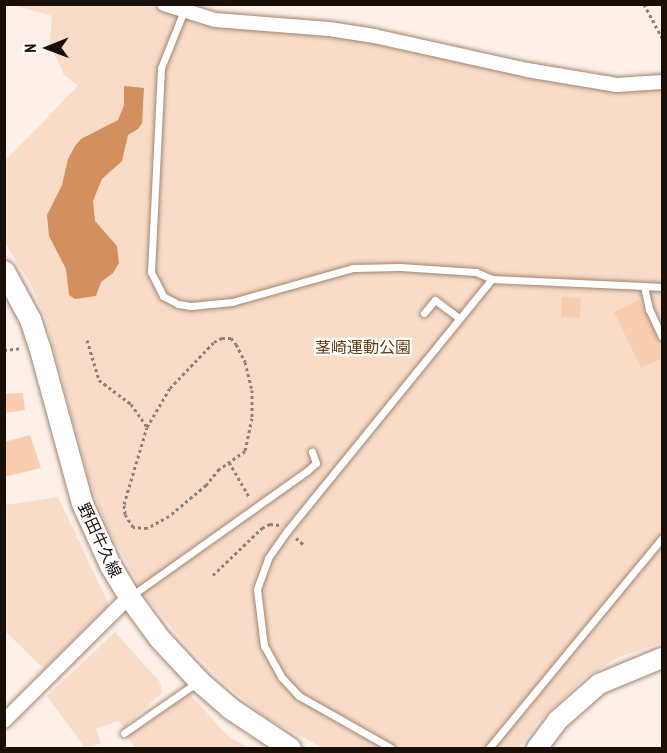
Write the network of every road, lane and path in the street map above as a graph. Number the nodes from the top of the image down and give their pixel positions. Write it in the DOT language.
graph roads {
  1 [pos="164,4"];
  2 [pos="644,4"];
  3 [pos="183,13"];
  4 [pos="663,38"];
  5 [pos="663,82"];
  6 [pos="4,271"];
  7 [pos="492,279"];
  8 [pos="644,286"];
  9 [pos="663,287"];
  10 [pos="424,313"];
  11 [pos="459,318"];
  12 [pos="663,337"];
  13 [pos="87,340"];
  14 [pos="147,427"];
  15 [pos="312,452"];
  16 [pos="229,461"];
  17 [pos="249,496"];
  18 [pos="287,531"];
  19 [pos="663,538"];
  20 [pos="304,545"];
  21 [pos="213,575"];
  22 [pos="129,597"];
  23 [pos="663,658"];
  24 [pos="199,681"];
  25 [pos="4,721"];
  26 [pos="124,733"];
  27 [pos="290,748"];
  28 [pos="391,748"];
  29 [pos="489,748"];
  30 [pos="537,748"];
  1 -- 3 [label="street"];
  2 -- 4 [label="path"];
  3 -- 5 [label="street"];
  3 -- 7 [label="lane"];
  6 -- 22 [label="main road, 野田牛久線"];
  7 -- 8 [label="lane"];
  7 -- 11 [label="lane"];
  8 -- 9 [label="lane"];
  8 -- 12 [label="lane"];
  10 -- 11 [label="lane"];
  11 -- 18 [label="lane"];
  13 -- 14 [label="path"];
  14 -- 16 [label="path"];
  14 -- 16 [label="path"];
  15 -- 22 [label="lane"];
  16 -- 17 [label="path"];
  18 -- 20 [label="path"];
  18 -- 21 [label="path"];
  18 -- 28 [label="lane"];
  19 -- 29 [label="lane"];
  22 -- 24 [label="main road, 野田牛久線"];
  22 -- 25 [label="street"];
  23 -- 30 [label="street"];
  24 -- 26 [label="lane"];
  24 -- 27 [label="main road, 野田牛久線"];
}
